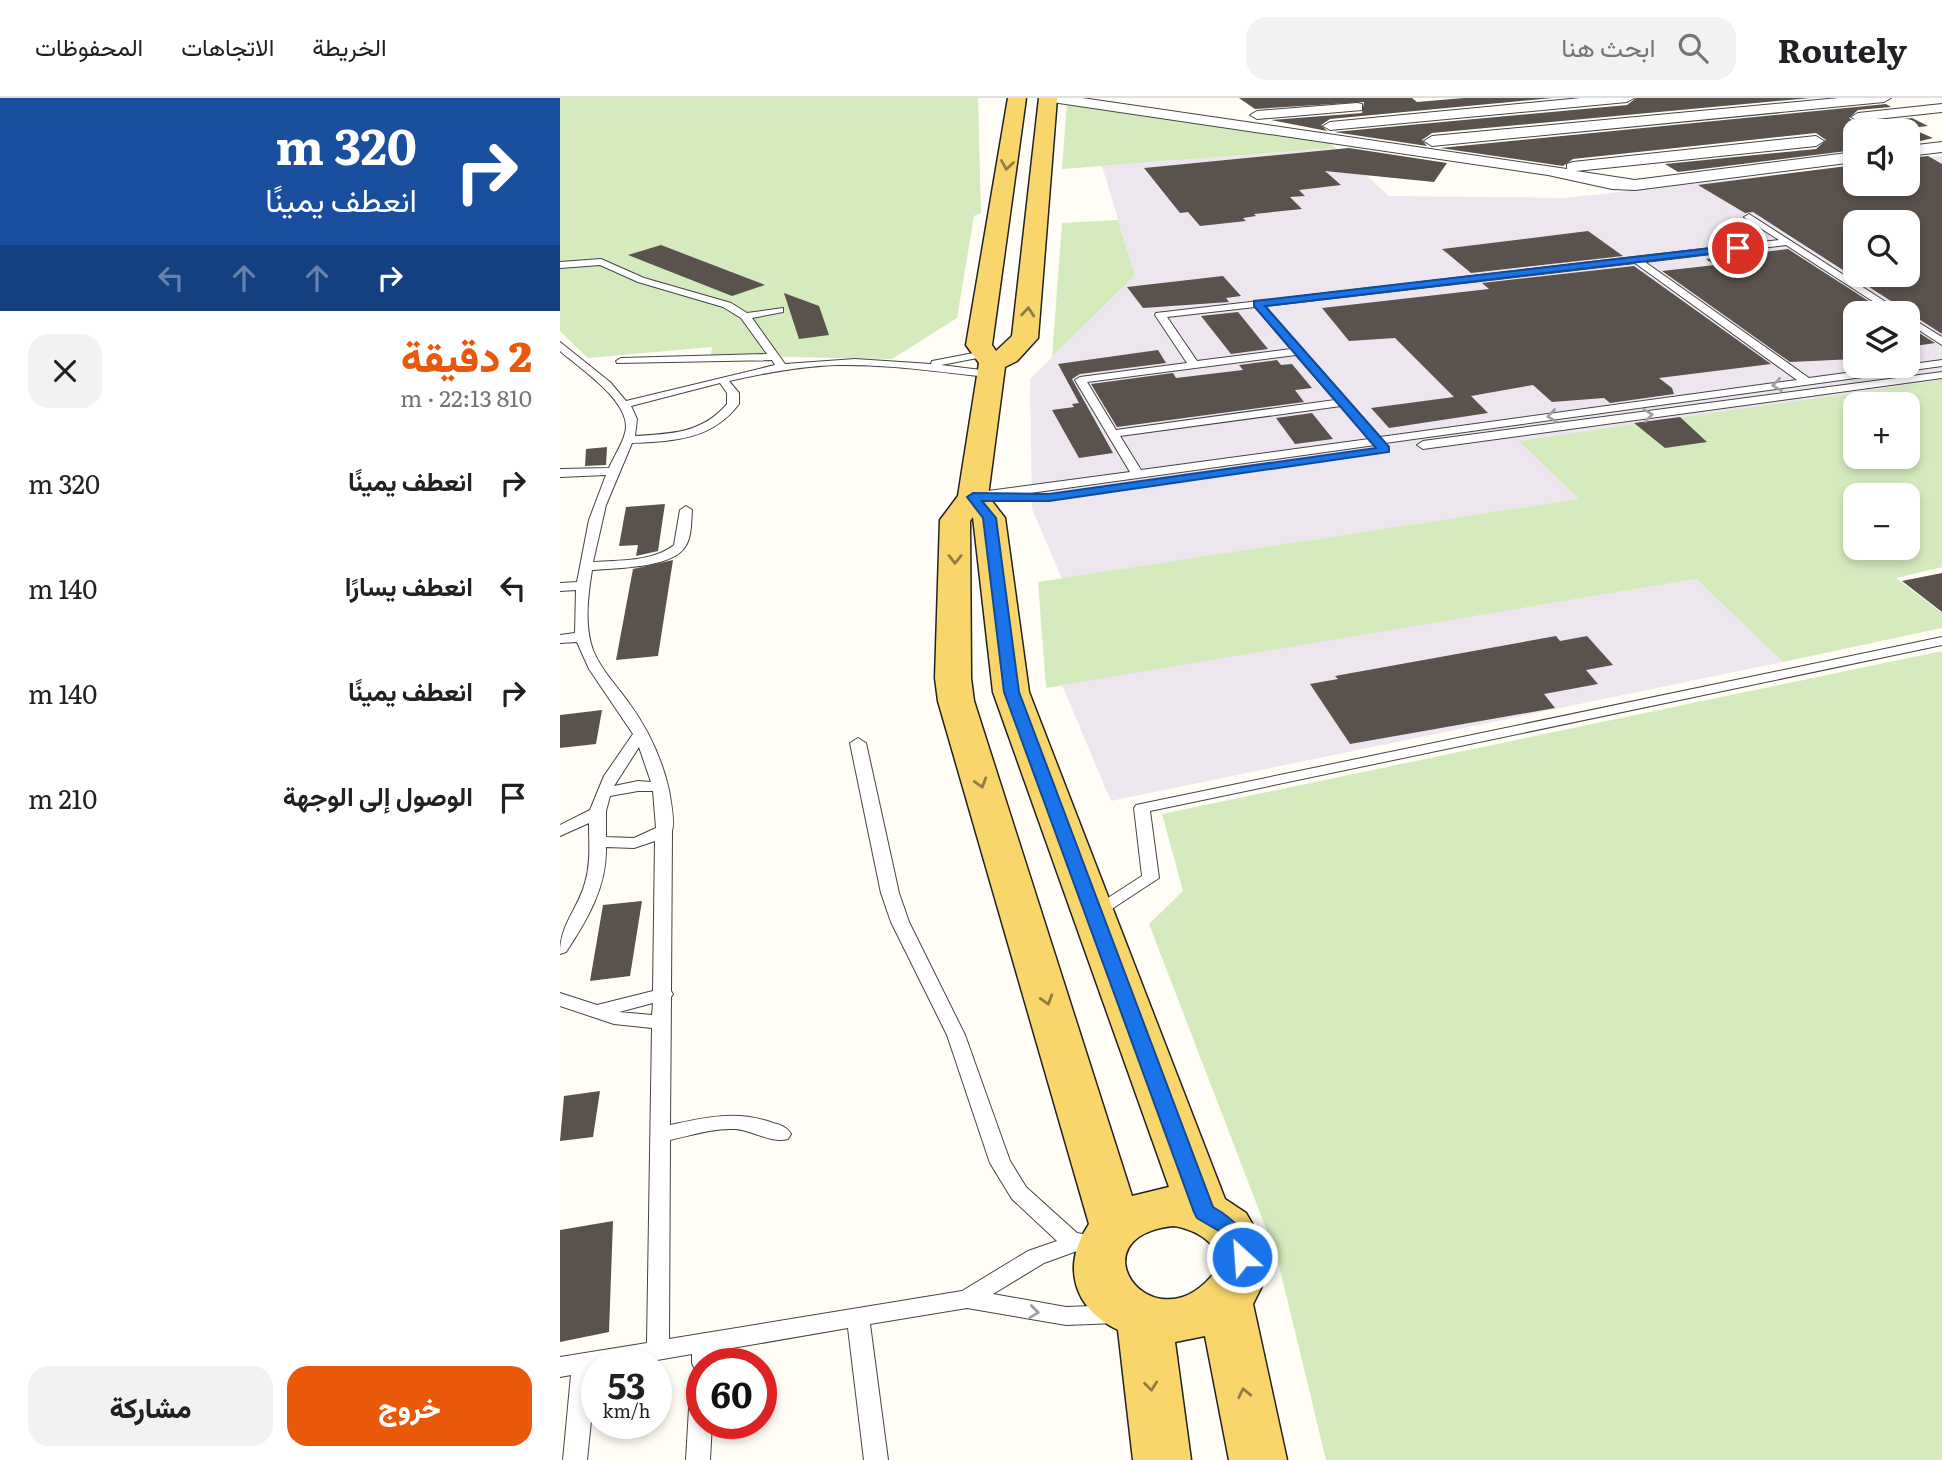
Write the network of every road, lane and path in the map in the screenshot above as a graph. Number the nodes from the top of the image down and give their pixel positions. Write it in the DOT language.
graph roads {
  1 [pos="1017,98"];
  2 [pos="1050,98"];
  3 [pos="1142,98"];
  4 [pos="1468,98"];
  5 [pos="1495,98"];
  6 [pos="1627,98"];
  7 [pos="1877,98"];
  8 [pos="1884,98"];
  9 [pos="1429,101"];
  10 [pos="1083,102"];
  11 [pos="1653,104"];
  12 [pos="1942,108"];
  13 [pos="1507,109"];
  14 [pos="1906,112"];
  15 [pos="1446,115"];
  16 [pos="1674,117"];
  17 [pos="1839,119"];
  18 [pos="1201,120"];
  19 [pos="1939,127"];
  20 [pos="1537,130"];
  21 [pos="1280,131"];
  22 [pos="1828,140"];
  23 [pos="1373,144"];
  24 [pos="1942,147"];
  25 [pos="1525,150"];
  26 [pos="1733,150"];
  27 [pos="1920,150"];
  28 [pos="1464,158"];
  29 [pos="1843,158"];
  30 [pos="1764,168"];
  31 [pos="1548,170"];
  32 [pos="1749,217"];
  33 [pos="1789,242"];
  34 [pos="1637,260"];
  35 [pos="560,265"];
  36 [pos="1880,301"];
  37 [pos="1258,304"];
  38 [pos="779,310"];
  39 [pos="745,316"];
  40 [pos="1920,327"];
  41 [pos="1942,342"];
  42 [pos="560,345"];
  43 [pos="1300,351"];
  44 [pos="621,361"];
  45 [pos="778,362"];
  46 [pos="1942,363"];
  47 [pos="923,364"];
  48 [pos="988,364"];
  49 [pos="1194,365"];
  50 [pos="1942,375"];
  51 [pos="723,380"];
  52 [pos="1806,381"];
  53 [pos="1819,391"];
  54 [pos="1344,402"];
  55 [pos="626,404"];
  56 [pos="1113,435"];
  57 [pos="628,440"];
  58 [pos="1381,445"];
  59 [pos="614,471"];
  60 [pos="560,473"];
  61 [pos="1137,474"];
  62 [pos="973,497"];
  63 [pos="686,510"];
  64 [pos="587,567"];
  65 [pos="584,584"];
  66 [pos="560,587"];
  67 [pos="582,638"];
  68 [pos="560,639"];
  69 [pos="1942,641"];
  70 [pos="641,734"];
  71 [pos="858,743"];
  72 [pos="661,787"];
  73 [pos="603,793"];
  74 [pos="597,813"];
  75 [pos="666,828"];
  76 [pos="560,831"];
  77 [pos="598,839"];
  78 [pos="1095,912"];
  79 [pos="567,928"];
  80 [pos="560,948"];
  81 [pos="664,994"];
  82 [pos="560,999"];
  83 [pos="592,1013"];
  84 [pos="663,1023"];
  85 [pos="781,1134"];
  86 [pos="661,1135"];
  87 [pos="1204,1212"];
  88 [pos="1100,1235"];
  89 [pos="968,1299"];
  90 [pos="1225,1301"];
  91 [pos="1136,1315"];
  92 [pos="858,1319"];
  93 [pos="658,1348"];
  94 [pos="730,1348"];
  95 [pos="581,1363"];
  96 [pos="560,1367"];
  97 [pos="581,1387"];
  98 [pos="699,1439"];
  99 [pos="575,1460"];
  100 [pos="698,1460"];
  101 [pos="876,1460"];
  102 [pos="1162,1460"];
  103 [pos="1258,1460"];
  1 -- 48 [label="main road, one-way"];
  2 -- 10 [label="street"];
  48 -- 2 [label="main road, one-way"];
  3 -- 10 [label="street"];
  4 -- 9 [label="street"];
  5 -- 13 [label="street"];
  6 -- 13 [label="street"];
  7 -- 8 [label="street"];
  7 -- 14 [label="street"];
  7 -- 16 [label="street"];
  9 -- 15 [label="street"];
  9 -- 18 [label="street"];
  10 -- 18 [label="street"];
  11 -- 16 [label="street"];
  12 -- 14 [label="street"];
  13 -- 15 [label="street"];
  13 -- 20 [label="street"];
  14 -- 17 [label="street"];
  14 -- 19 [label="street"];
  15 -- 21 [label="street"];
  16 -- 20 [label="street"];
  16 -- 26 [label="street"];
  18 -- 21 [label="street"];
  20 -- 23 [label="street"];
  21 -- 23 [label="street"];
  22 -- 26 [label="street"];
  23 -- 28 [label="street"];
  24 -- 27 [label="street"];
  25 -- 28 [label="street"];
  26 -- 30 [label="street"];
  26 -- 31 [label="street"];
  28 -- 31 [label="street"];
  29 -- 30 [label="street"];
  30 -- 31 [label="street"];
  32 -- 33 [label="lane"];
  33 -- 34 [label="lane"];
  33 -- 36 [label="lane"];
  34 -- 37 [label="lane"];
  34 -- 52 [label="lane"];
  35 -- 39 [label="lane"];
  37 -- 43 [label="lane"];
  37 -- 49 [label="lane"];
  38 -- 39 [label="lane"];
  39 -- 45 [label="lane"];
  40 -- 41 [label="lane"];
  42 -- 55 [label="lane"];
  43 -- 49 [label="lane"];
  43 -- 54 [label="lane"];
  44 -- 45 [label="lane"];
  45 -- 47 [label="lane"];
  45 -- 51 [label="lane"];
  46 -- 52 [label="lane"];
  47 -- 48 [label="lane"];
  47 -- 48 [label="lane"];
  48 -- 62 [label="main road"];
  49 -- 56 [label="lane"];
  50 -- 53 [label="lane"];
  51 -- 55 [label="lane"];
  51 -- 57 [label="lane"];
  52 -- 53 [label="lane"];
  52 -- 58 [label="lane, one-way"];
  58 -- 53 [label="lane, one-way"];
  54 -- 56 [label="lane"];
  54 -- 58 [label="lane"];
  55 -- 57 [label="lane"];
  56 -- 61 [label="lane"];
  57 -- 59 [label="lane"];
  58 -- 61 [label="lane"];
  58 -- 62 [label="lane"];
  59 -- 60 [label="lane"];
  59 -- 64 [label="lane"];
  61 -- 62 [label="lane"];
  62 -- 78 [label="main road"];
  62 -- 88 [label="main road, one-way"];
  63 -- 64 [label="lane"];
  64 -- 65 [label="lane"];
  65 -- 66 [label="lane"];
  65 -- 67 [label="lane"];
  67 -- 68 [label="lane"];
  67 -- 70 [label="lane"];
  69 -- 78 [label="lane"];
  70 -- 72 [label="lane"];
  70 -- 73 [label="lane"];
  71 -- 88 [label="lane"];
  72 -- 73 [label="lane"];
  72 -- 75 [label="lane"];
  73 -- 74 [label="lane"];
  74 -- 76 [label="lane"];
  74 -- 77 [label="lane"];
  75 -- 77 [label="lane"];
  75 -- 81 [label="lane"];
  77 -- 79 [label="lane"];
  78 -- 87 [label="main road"];
  79 -- 80 [label="lane"];
  81 -- 83 [label="lane"];
  81 -- 84 [label="lane"];
  82 -- 83 [label="lane"];
  83 -- 84 [label="lane"];
  84 -- 86 [label="lane"];
  85 -- 86 [label="lane"];
  86 -- 93 [label="lane"];
  87 -- 88 [label="main road"];
  87 -- 90 [label="main road"];
  88 -- 89 [label="lane"];
  88 -- 91 [label="main road"];
  89 -- 91 [label="lane, one-way"];
  89 -- 92 [label="lane"];
  90 -- 91 [label="main road"];
  103 -- 90 [label="main road, one-way"];
  91 -- 102 [label="main road, one-way"];
  92 -- 94 [label="lane"];
  92 -- 101 [label="lane"];
  95 -- 96 [label="lane"];
  97 -- 99 [label="lane"];
  98 -- 100 [label="lane"];
}
